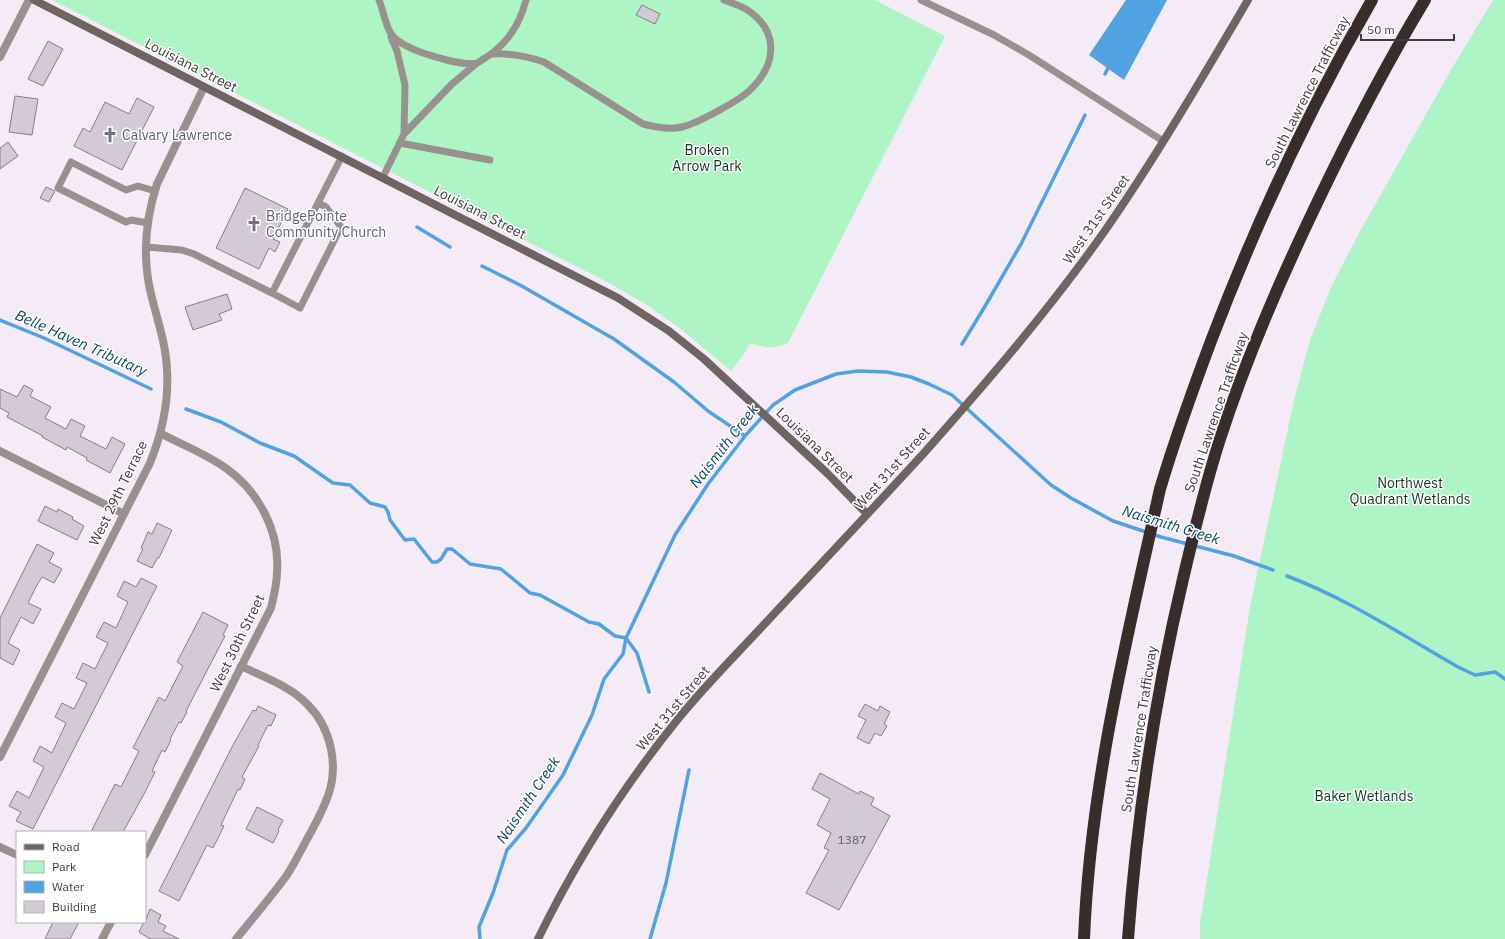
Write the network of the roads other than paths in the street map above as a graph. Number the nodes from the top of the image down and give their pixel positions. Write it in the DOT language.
graph roads {
  1 [pos="29,0"];
  2 [pos="34,0"];
  3 [pos="379,0"];
  4 [pos="526,0"];
  5 [pos="724,0"];
  6 [pos="921,0"];
  7 [pos="1248,0"];
  8 [pos="1372,0"];
  9 [pos="1424,0"];
  10 [pos="390,32"];
  11 [pos="492,54"];
  12 [pos="0,57"];
  13 [pos="477,63"];
  14 [pos="204,87"];
  15 [pos="404,134"];
  16 [pos="1163,141"];
  17 [pos="400,143"];
  18 [pos="342,156"];
  19 [pos="490,160"];
  20 [pos="383,177"];
  21 [pos="155,191"];
  22 [pos="318,203"];
  23 [pos="148,222"];
  24 [pos="146,247"];
  25 [pos="272,293"];
  26 [pos="160,433"];
  27 [pos="0,450"];
  28 [pos="124,514"];
  29 [pos="867,514"];
  30 [pos="241,666"];
  31 [pos="0,756"];
  32 [pos="0,846"];
  33 [pos="146,853"];
  34 [pos="16,854"];
  35 [pos="110,923"];
  36 [pos="102,939"];
  37 [pos="236,939"];
  38 [pos="538,939"];
  39 [pos="1084,939"];
  40 [pos="1128,939"];
  1 -- 12 [label="street"];
  2 -- 14 [label="main road, Louisiana Street"];
  3 -- 10 [label="lane"];
  4 -- 11 [label="lane"];
  5 -- 11 [label="lane"];
  6 -- 16 [label="lane"];
  7 -- 16 [label="main road, West 31st Street"];
  8 -- 39 [label="highway, South Lawrence Trafficway"];
  9 -- 40 [label="highway, South Lawrence Trafficway"];
  10 -- 13 [label="lane"];
  10 -- 15 [label="lane"];
  11 -- 13 [label="lane"];
  13 -- 15 [label="lane"];
  14 -- 18 [label="main road, Louisiana Street"];
  14 -- 21 [label="street, West 29th Terrace"];
  15 -- 17 [label="lane"];
  16 -- 29 [label="main road, West 31st Street"];
  17 -- 19 [label="lane"];
  17 -- 20 [label="lane"];
  18 -- 20 [label="main road, Louisiana Street"];
  18 -- 22 [label="lane"];
  20 -- 29 [label="main road, Louisiana Street"];
  21 -- 23 [label="street, West 29th Terrace"];
  21 -- 23 [label="lane"];
  22 -- 25 [label="lane"];
  22 -- 25 [label="lane"];
  23 -- 24 [label="street, West 29th Terrace"];
  24 -- 25 [label="lane"];
  24 -- 26 [label="street, West 29th Terrace"];
  26 -- 28 [label="street, West 29th Terrace"];
  26 -- 30 [label="street, West 30th Street"];
  27 -- 28 [label="street"];
  28 -- 31 [label="street, West 29th Terrace"];
  29 -- 38 [label="main road, West 31st Street"];
  30 -- 33 [label="street, West 30th Street"];
  30 -- 37 [label="street"];
  32 -- 34 [label="street"];
  35 -- 36 [label="street"];
}
